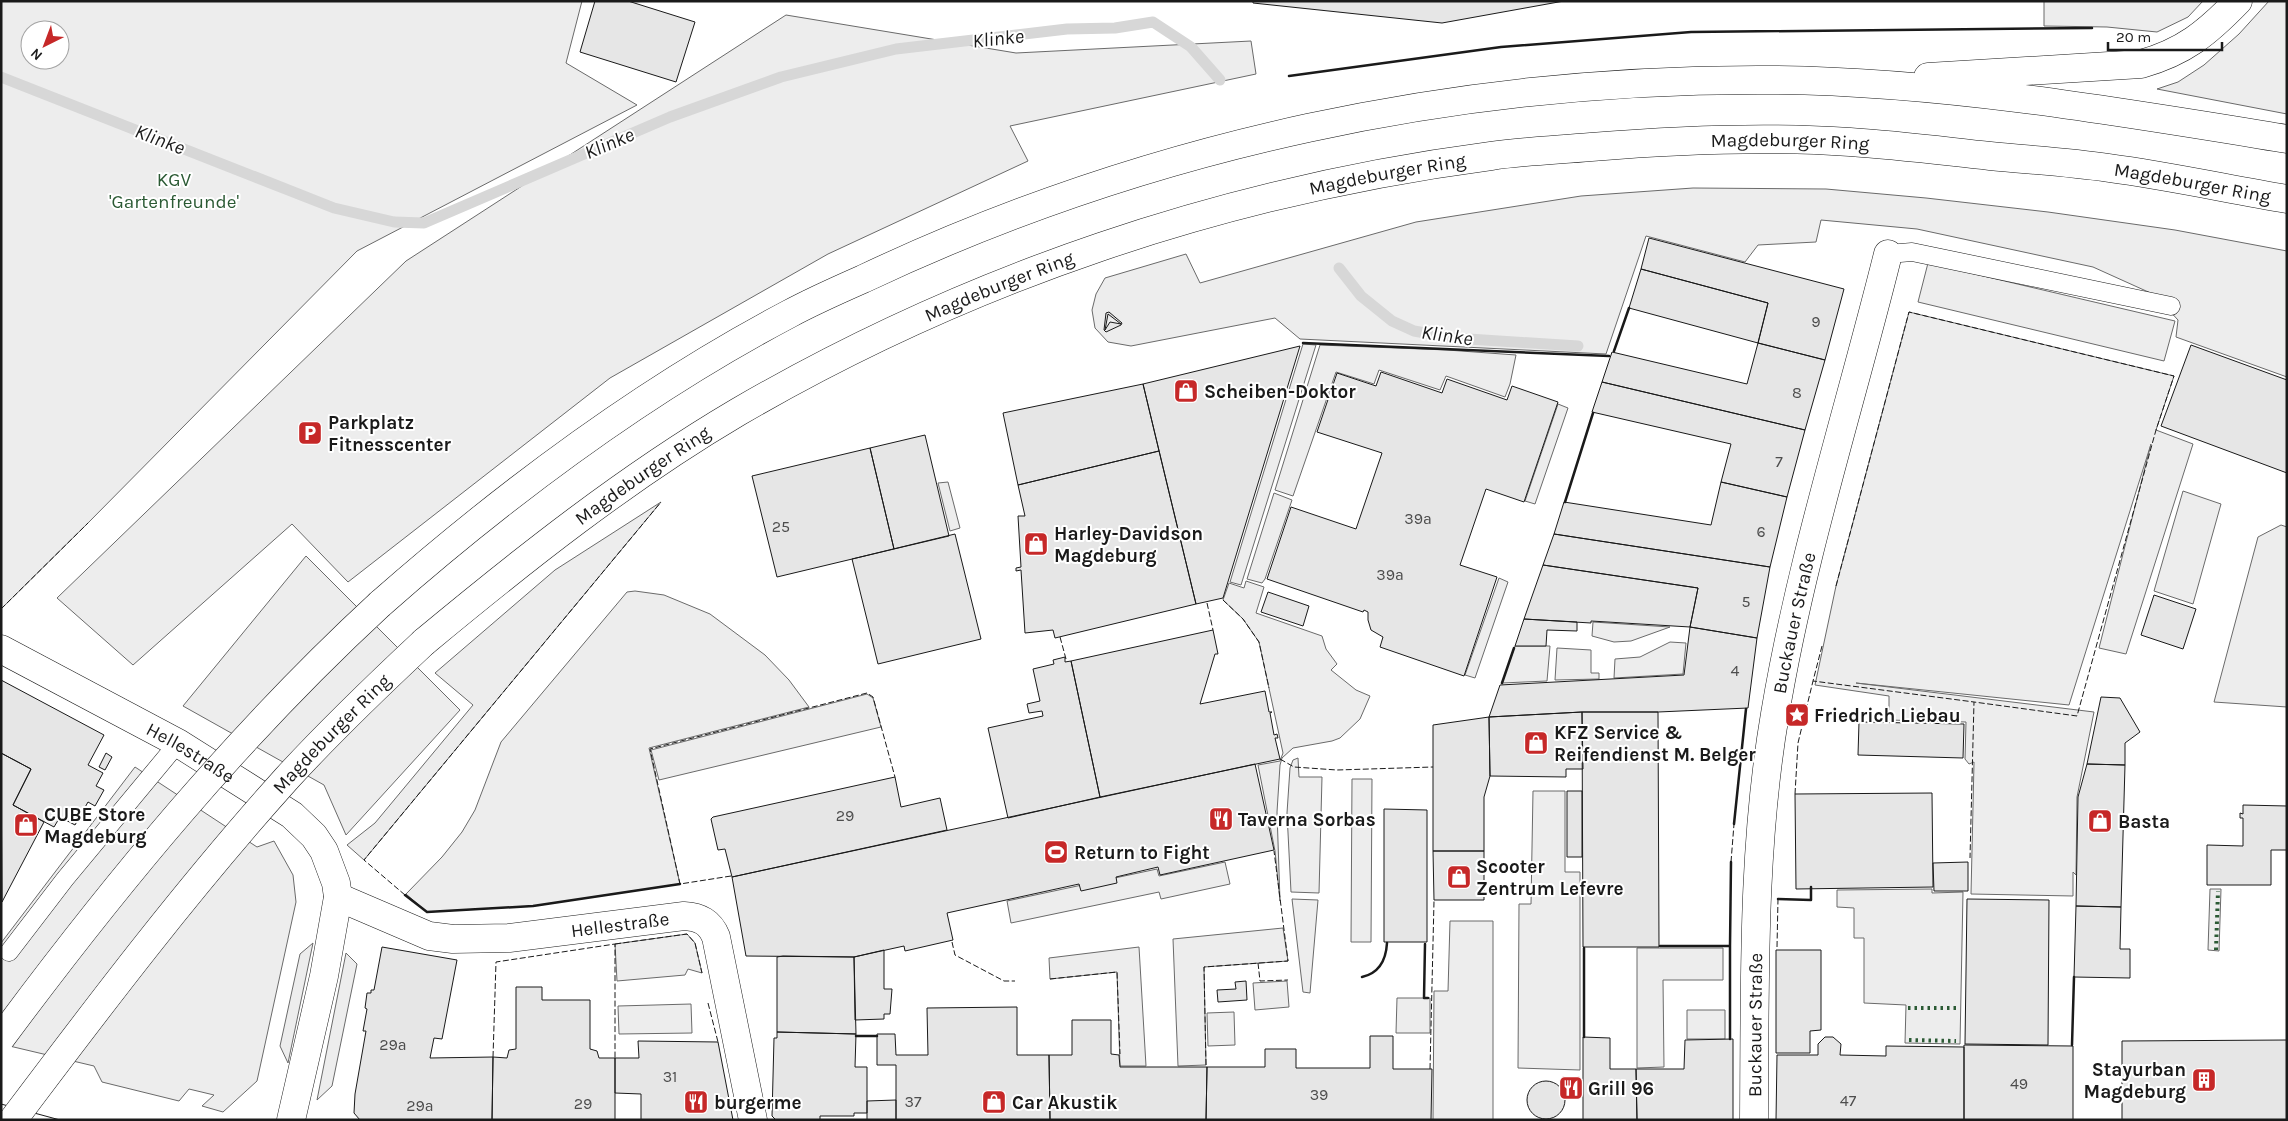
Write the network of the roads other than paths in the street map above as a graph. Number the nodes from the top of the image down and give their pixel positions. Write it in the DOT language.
graph roads {
  1 [pos="2238,1"];
  2 [pos="1846,82"];
  3 [pos="2287,140"];
  4 [pos="2287,199"];
  5 [pos="1888,254"];
  6 [pos="2171,306"];
  7 [pos="1,648"];
  8 [pos="178,743"];
  9 [pos="338,898"];
  10 [pos="9,952"];
  11 [pos="1,1038"];
  12 [pos="13,1120"];
  13 [pos="291,1120"];
  14 [pos="753,1120"];
  15 [pos="1754,1120"];
  1 -- 2 [label="main road"];
  2 -- 3 [label="main road"];
  2 -- 11 [label="main road, bridge"];
  4 -- 12 [label="main road, Magdeburger Ring, bridge"];
  5 -- 6 [label="lane"];
  5 -- 15 [label="main road, Buckauer Straße"];
  7 -- 8 [label="main road, Hellestraße"];
  8 -- 9 [label="main road, Hellestraße"];
  8 -- 10 [label="lane"];
  9 -- 13 [label="main road, Hellestraße"];
  9 -- 14 [label="main road, Hellestraße"];
}
